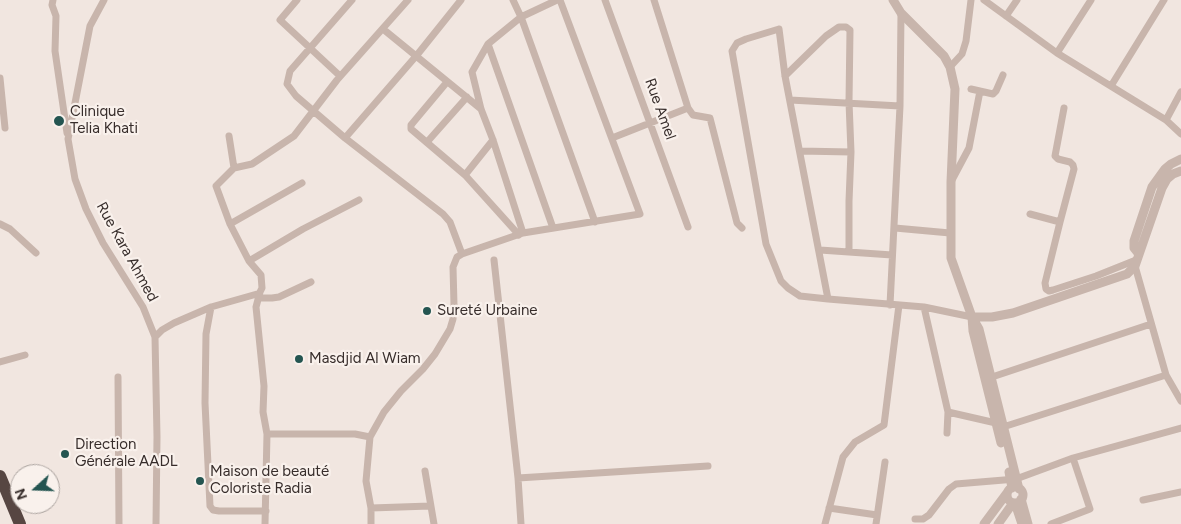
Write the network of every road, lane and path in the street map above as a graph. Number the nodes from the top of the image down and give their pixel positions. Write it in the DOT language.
graph roads {
  1 [pos="52,0"];
  2 [pos="104,0"];
  3 [pos="297,0"];
  4 [pos="352,0"];
  5 [pos="408,0"];
  6 [pos="461,0"];
  7 [pos="513,0"];
  8 [pos="558,0"];
  9 [pos="605,0"];
  10 [pos="654,0"];
  11 [pos="893,0"];
  12 [pos="898,0"];
  13 [pos="971,0"];
  14 [pos="984,0"];
  15 [pos="1017,0"];
  16 [pos="1091,0"];
  17 [pos="1164,0"];
  18 [pos="901,13"];
  19 [pos="521,16"];
  20 [pos="1006,16"];
  21 [pos="383,29"];
  22 [pos="488,44"];
  23 [pos="311,49"];
  24 [pos="1057,53"];
  25 [pos="416,55"];
  26 [pos="950,67"];
  27 [pos="1003,75"];
  28 [pos="340,76"];
  29 [pos="785,76"];
  30 [pos="0,78"];
  31 [pos="447,82"];
  32 [pos="1111,86"];
  33 [pos="971,89"];
  34 [pos="980,90"];
  35 [pos="1181,92"];
  36 [pos="467,98"];
  37 [pos="790,100"];
  38 [pos="849,102"];
  39 [pos="900,106"];
  40 [pos="688,108"];
  41 [pos="1064,108"];
  42 [pos="481,109"];
  43 [pos="313,111"];
  44 [pos="1166,120"];
  45 [pos="651,124"];
  46 [pos="5,128"];
  47 [pos="1181,134"];
  48 [pos="229,136"];
  49 [pos="345,138"];
  50 [pos="612,138"];
  51 [pos="68,139"];
  52 [pos="493,140"];
  53 [pos="428,141"];
  54 [pos="800,151"];
  55 [pos="851,152"];
  56 [pos="1181,159"];
  57 [pos="234,168"];
  58 [pos="1181,171"];
  59 [pos="465,175"];
  60 [pos="951,182"];
  61 [pos="302,183"];
  62 [pos="359,200"];
  63 [pos="1030,214"];
  64 [pos="595,222"];
  65 [pos="1060,222"];
  66 [pos="0,224"];
  67 [pos="230,224"];
  68 [pos="688,227"];
  69 [pos="553,228"];
  70 [pos="742,228"];
  71 [pos="895,228"];
  72 [pos="950,233"];
  73 [pos="521,234"];
  74 [pos="820,250"];
  75 [pos="849,252"];
  76 [pos="36,253"];
  77 [pos="462,254"];
  78 [pos="892,255"];
  79 [pos="494,260"];
  80 [pos="1137,260"];
  81 [pos="249,261"];
  82 [pos="311,282"];
  83 [pos="258,298"];
  84 [pos="828,299"];
  85 [pos="890,305"];
  86 [pos="899,305"];
  87 [pos="211,307"];
  88 [pos="924,307"];
  89 [pos="972,316"];
  90 [pos="1151,324"];
  91 [pos="155,338"];
  92 [pos="25,355"];
  93 [pos="0,362"];
  94 [pos="1166,376"];
  95 [pos="118,377"];
  96 [pos="992,377"];
  97 [pos="1181,401"];
  98 [pos="948,412"];
  99 [pos="999,425"];
  100 [pos="1181,428"];
  101 [pos="947,433"];
  102 [pos="267,434"];
  103 [pos="370,437"];
  104 [pos="1073,458"];
  105 [pos="885,462"];
  106 [pos="708,466"];
  107 [pos="425,471"];
  108 [pos="0,476"];
  109 [pos="518,478"];
  110 [pos="1013,486"];
  111 [pos="1181,492"];
  112 [pos="1143,500"];
  113 [pos="1017,502"];
  114 [pos="430,506"];
  115 [pos="371,508"];
  116 [pos="829,508"];
  117 [pos="266,511"];
  118 [pos="877,515"];
  119 [pos="915,519"];
  120 [pos="20,524"];
  121 [pos="119,524"];
  122 [pos="156,524"];
  123 [pos="265,524"];
  124 [pos="371,524"];
  125 [pos="434,524"];
  126 [pos="521,524"];
  127 [pos="825,524"];
  128 [pos="876,524"];
  129 [pos="984,524"];
  130 [pos="998,524"];
  131 [pos="1022,524"];
  132 [pos="1028,524"];
  133 [pos="1051,524"];
  1 -- 51 [label="street"];
  2 -- 51 [label="street, Rue Kara Ahmed"];
  3 -- 23 [label="street"];
  4 -- 23 [label="street"];
  5 -- 21 [label="street"];
  6 -- 25 [label="street"];
  7 -- 19 [label="street"];
  8 -- 19 [label="street"];
  8 -- 50 [label="street"];
  9 -- 45 [label="street, Rue Amel"];
  10 -- 40 [label="street"];
  11 -- 18 [label="street"];
  12 -- 18 [label="street"];
  13 -- 26 [label="street"];
  14 -- 20 [label="street"];
  15 -- 20 [label="street"];
  16 -- 24 [label="street"];
  17 -- 32 [label="street"];
  18 -- 26 [label="street"];
  18 -- 39 [label="street"];
  19 -- 22 [label="street"];
  19 -- 64 [label="street"];
  20 -- 24 [label="street"];
  21 -- 25 [label="street"];
  21 -- 28 [label="street"];
  22 -- 42 [label="street"];
  22 -- 69 [label="street"];
  23 -- 28 [label="street"];
  23 -- 43 [label="street"];
  24 -- 32 [label="street"];
  25 -- 31 [label="street"];
  25 -- 49 [label="street"];
  26 -- 60 [label="street"];
  27 -- 34 [label="street"];
  28 -- 43 [label="street"];
  29 -- 37 [label="street"];
  29 -- 38 [label="street"];
  29 -- 84 [label="street"];
  30 -- 46 [label="street"];
  31 -- 36 [label="street"];
  31 -- 53 [label="street"];
  32 -- 44 [label="street"];
  33 -- 34 [label="street"];
  34 -- 60 [label="street"];
  35 -- 44 [label="street"];
  36 -- 42 [label="street"];
  36 -- 53 [label="street"];
  37 -- 38 [label="street"];
  37 -- 54 [label="street"];
  38 -- 39 [label="street"];
  38 -- 55 [label="street"];
  39 -- 71 [label="street"];
  40 -- 45 [label="street"];
  40 -- 70 [label="street"];
  41 -- 65 [label="street"];
  42 -- 52 [label="street"];
  43 -- 49 [label="street"];
  43 -- 57 [label="street"];
  44 -- 47 [label="street"];
  45 -- 50 [label="street"];
  45 -- 68 [label="street, Rue Amel"];
  48 -- 57 [label="street"];
  49 -- 77 [label="street"];
  50 -- 64 [label="street"];
  51 -- 91 [label="street, Rue Kara Ahmed"];
  52 -- 59 [label="street"];
  52 -- 73 [label="street"];
  53 -- 59 [label="street"];
  54 -- 55 [label="street"];
  54 -- 74 [label="street"];
  55 -- 75 [label="street"];
  56 -- 80 [label="street"];
  57 -- 67 [label="street"];
  58 -- 80 [label="street"];
  59 -- 73 [label="street"];
  60 -- 72 [label="street"];
  61 -- 67 [label="street"];
  62 -- 81 [label="street"];
  63 -- 65 [label="street"];
  64 -- 69 [label="street"];
  65 -- 80 [label="street"];
  66 -- 76 [label="street"];
  67 -- 81 [label="street"];
  69 -- 73 [label="street"];
  71 -- 72 [label="street"];
  71 -- 78 [label="street"];
  72 -- 89 [label="street"];
  73 -- 77 [label="street"];
  74 -- 75 [label="street"];
  74 -- 84 [label="street"];
  75 -- 78 [label="street"];
  77 -- 103 [label="street"];
  78 -- 85 [label="street"];
  79 -- 109 [label="street"];
  80 -- 89 [label="street"];
  80 -- 90 [label="street"];
  81 -- 83 [label="street"];
  82 -- 83 [label="street"];
  83 -- 87 [label="street"];
  83 -- 102 [label="street"];
  84 -- 85 [label="street"];
  85 -- 86 [label="street"];
  86 -- 88 [label="street"];
  86 -- 116 [label="street"];
  87 -- 91 [label="street"];
  87 -- 117 [label="street"];
  88 -- 89 [label="street"];
  88 -- 98 [label="street"];
  89 -- 96 [label="street"];
  89 -- 99 [label="street"];
  90 -- 94 [label="street"];
  90 -- 96 [label="street"];
  91 -- 122 [label="street, Rue Kara Ahmed"];
  92 -- 93 [label="street"];
  94 -- 97 [label="street"];
  94 -- 99 [label="street"];
  95 -- 121 [label="street"];
  96 -- 99 [label="street"];
  98 -- 99 [label="street"];
  98 -- 101 [label="street"];
  99 -- 110 [label="street"];
  100 -- 104 [label="street"];
  102 -- 103 [label="street"];
  102 -- 117 [label="street"];
  103 -- 115 [label="street"];
  104 -- 110 [label="street"];
  104 -- 133 [label="street"];
  105 -- 118 [label="street"];
  106 -- 109 [label="street"];
  107 -- 114 [label="street"];
  108 -- 120 [label="highway"];
  109 -- 126 [label="street"];
  110 -- 113 [label="street"];
  110 -- 113 [label="street"];
  110 -- 119 [label="street"];
  110 -- 129 [label="street"];
  111 -- 112 [label="street"];
  113 -- 130 [label="street"];
  113 -- 131 [label="street"];
  113 -- 132 [label="street"];
  114 -- 115 [label="street"];
  114 -- 125 [label="street"];
  115 -- 124 [label="street"];
  116 -- 118 [label="street"];
  116 -- 127 [label="street"];
  117 -- 123 [label="street"];
  118 -- 128 [label="street"];
}
